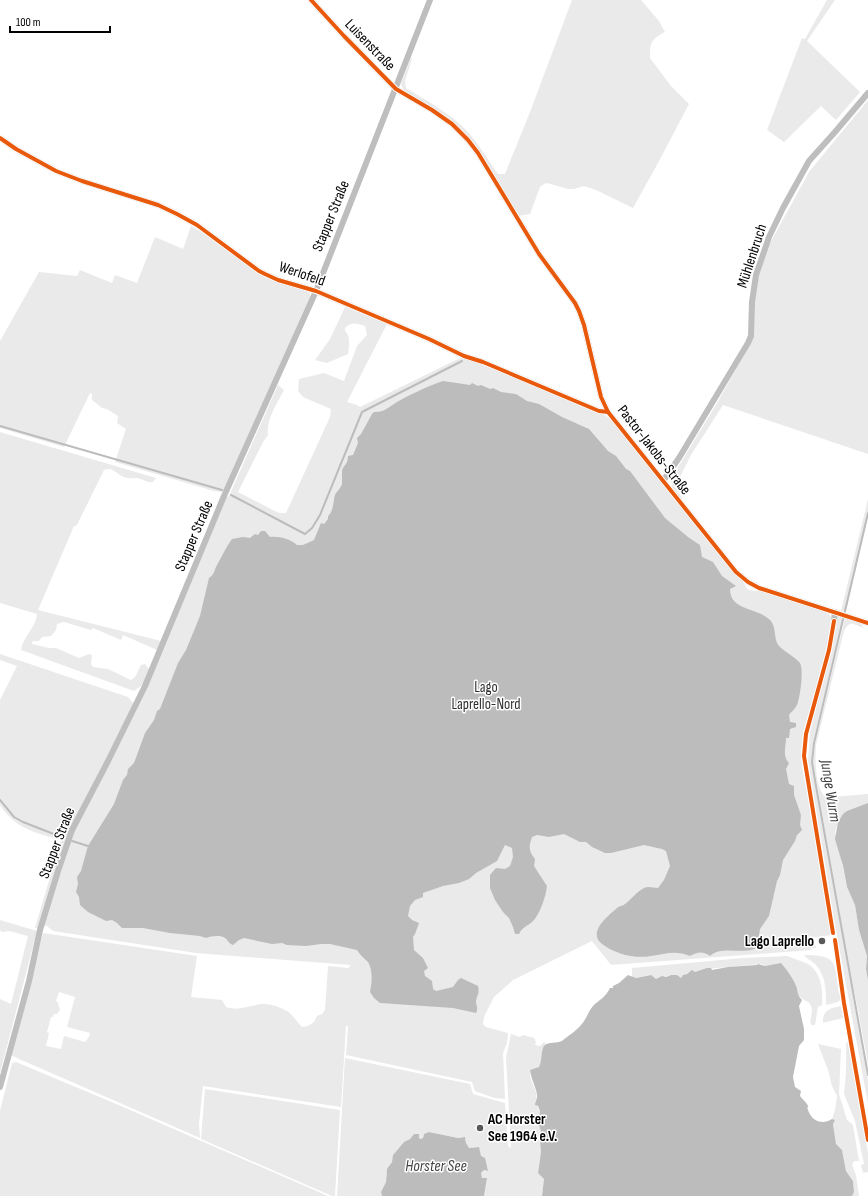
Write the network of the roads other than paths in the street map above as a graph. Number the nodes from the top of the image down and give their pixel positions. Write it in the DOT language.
graph roads {
  1 [pos="311,0"];
  2 [pos="430,0"];
  3 [pos="396,89"];
  4 [pos="868,93"];
  5 [pos="0,138"];
  6 [pos="316,291"];
  7 [pos="608,412"];
  8 [pos="663,481"];
  9 [pos="838,613"];
  10 [pos="834,621"];
  11 [pos="868,623"];
  12 [pos="0,1087"];
  1 -- 3 [label="street, Luisenstraße"];
  2 -- 3 [label="street, Stapper Straße"];
  3 -- 6 [label="street, Stapper Straße"];
  3 -- 7 [label="street, Pastor-Jakobs-Straße"];
  4 -- 8 [label="street, Mühlenbruch"];
  5 -- 6 [label="street, Werlofeld"];
  6 -- 7 [label="street, Werlofeld"];
  6 -- 12 [label="street, Stapper Straße"];
  7 -- 8 [label="street, Pastor-Jakobs-Straße"];
  8 -- 9 [label="street, Pastor-Jakobs-Straße"];
  9 -- 10 [label="street"];
  9 -- 11 [label="street, Pastor-Jakobs-Straße"];
}
